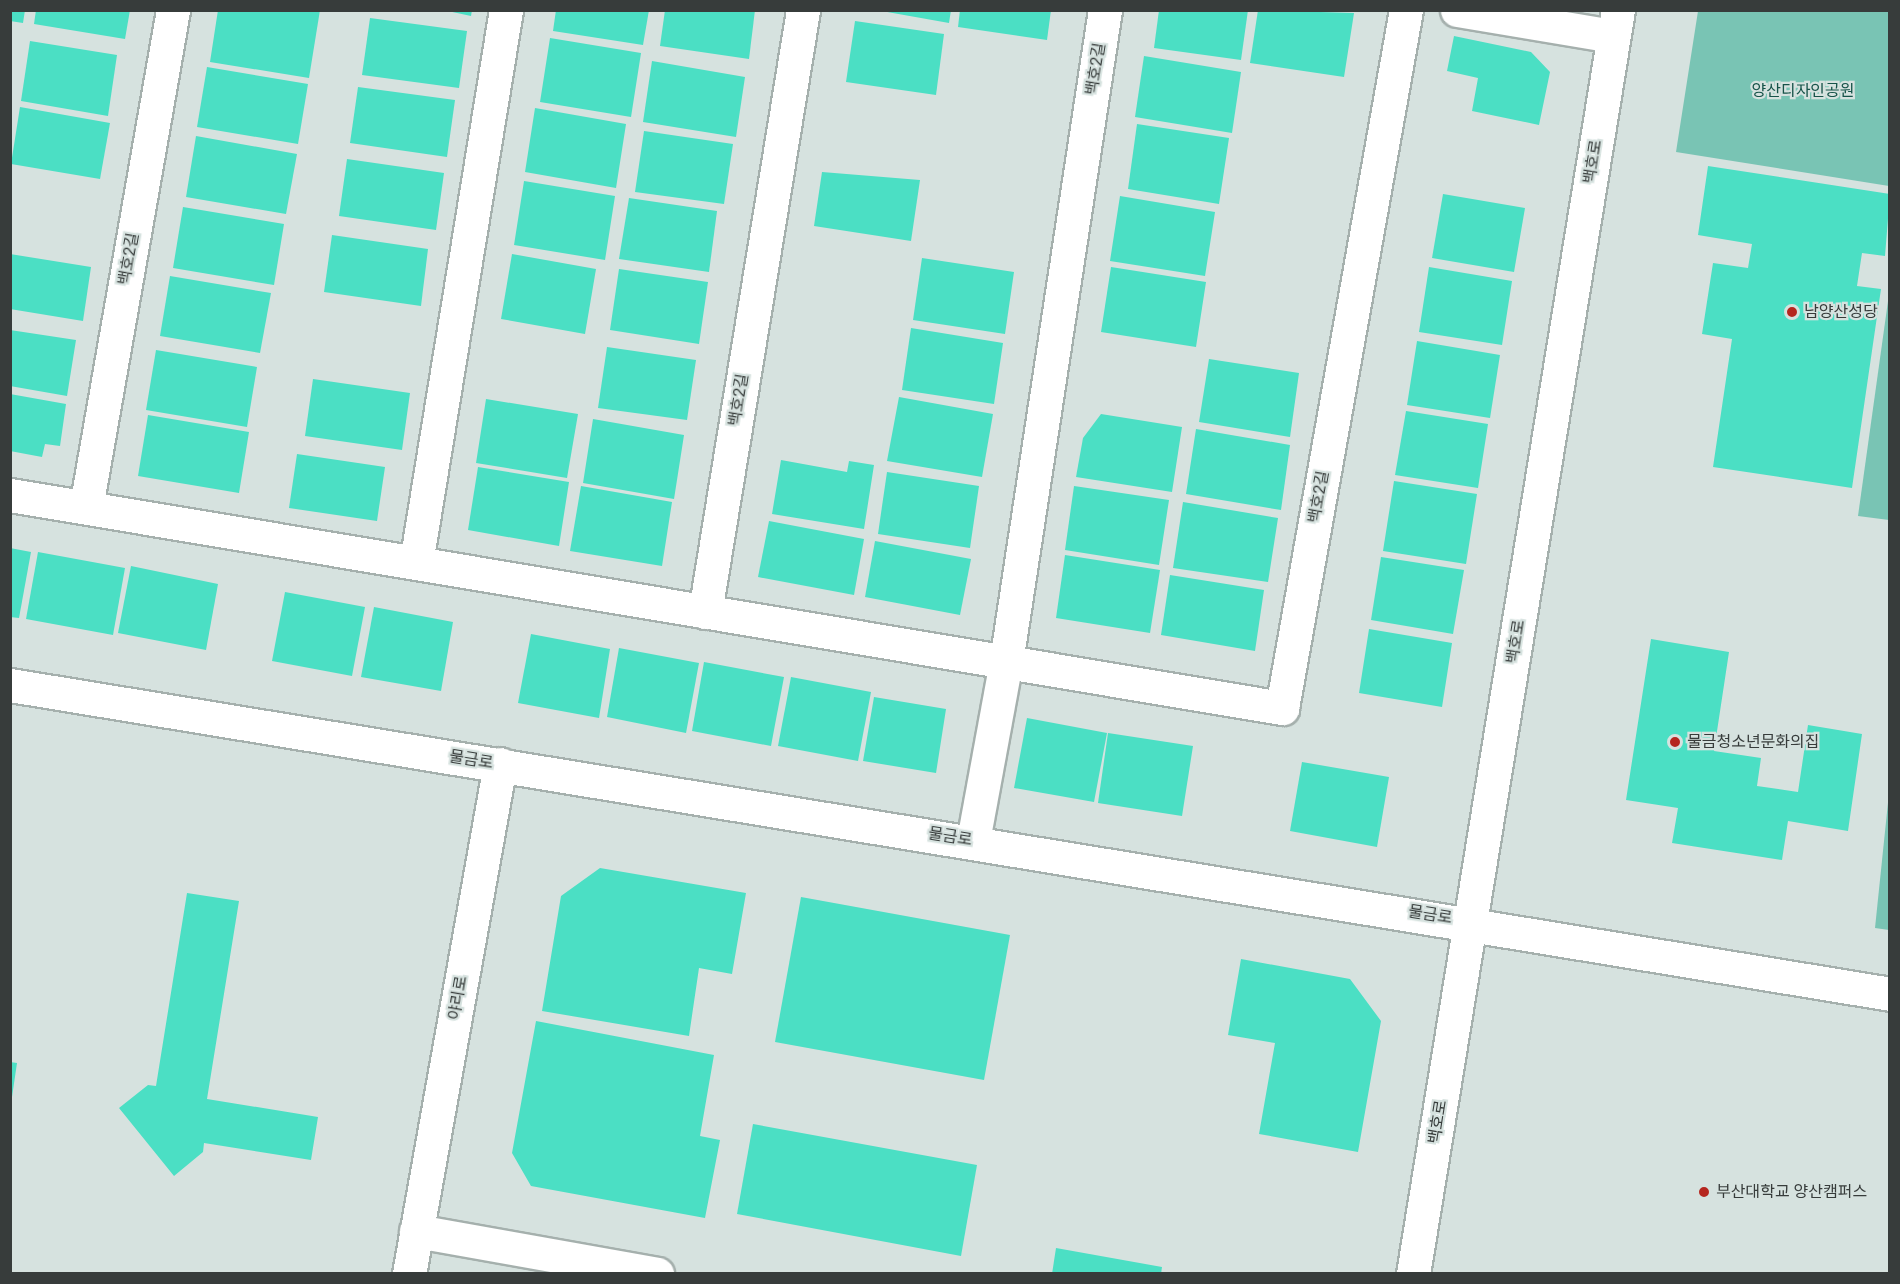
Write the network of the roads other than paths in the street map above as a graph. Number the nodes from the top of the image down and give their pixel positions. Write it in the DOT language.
graph roads {
  1 [pos="173,10"];
  2 [pos="506,10"];
  3 [pos="803,10"];
  4 [pos="1105,10"];
  5 [pos="1406,10"];
  6 [pos="1457,10"];
  7 [pos="1616,23"];
  8 [pos="10,495"];
  9 [pos="86,507"];
  10 [pos="416,563"];
  11 [pos="705,612"];
  12 [pos="1006,662"];
  13 [pos="10,686"];
  14 [pos="500,764"];
  15 [pos="973,841"];
  16 [pos="1471,922"];
  17 [pos="1890,994"];
  18 [pos="416,1231"];
  19 [pos="409,1274"];
  20 [pos="657,1274"];
  21 [pos="1413,1274"];
  1 -- 9 [label="street, 백호2길"];
  2 -- 10 [label="street"];
  3 -- 11 [label="street, 백호2길"];
  4 -- 12 [label="street, 백호2길"];
  5 -- 12 [label="street, 백호2길"];
  6 -- 7 [label="street"];
  7 -- 16 [label="street, 백호로"];
  8 -- 9 [label="street, 백호2길"];
  9 -- 10 [label="street, 백호2길"];
  10 -- 11 [label="street, 백호2길"];
  11 -- 12 [label="street, 백호2길"];
  12 -- 15 [label="street"];
  13 -- 14 [label="street, 물금로"];
  14 -- 15 [label="street, 물금로"];
  14 -- 18 [label="street, 야리로"];
  15 -- 16 [label="street, 물금로"];
  16 -- 17 [label="street, 물금로"];
  16 -- 21 [label="street, 백호로"];
  18 -- 19 [label="street, 야리로"];
  18 -- 20 [label="street"];
}
